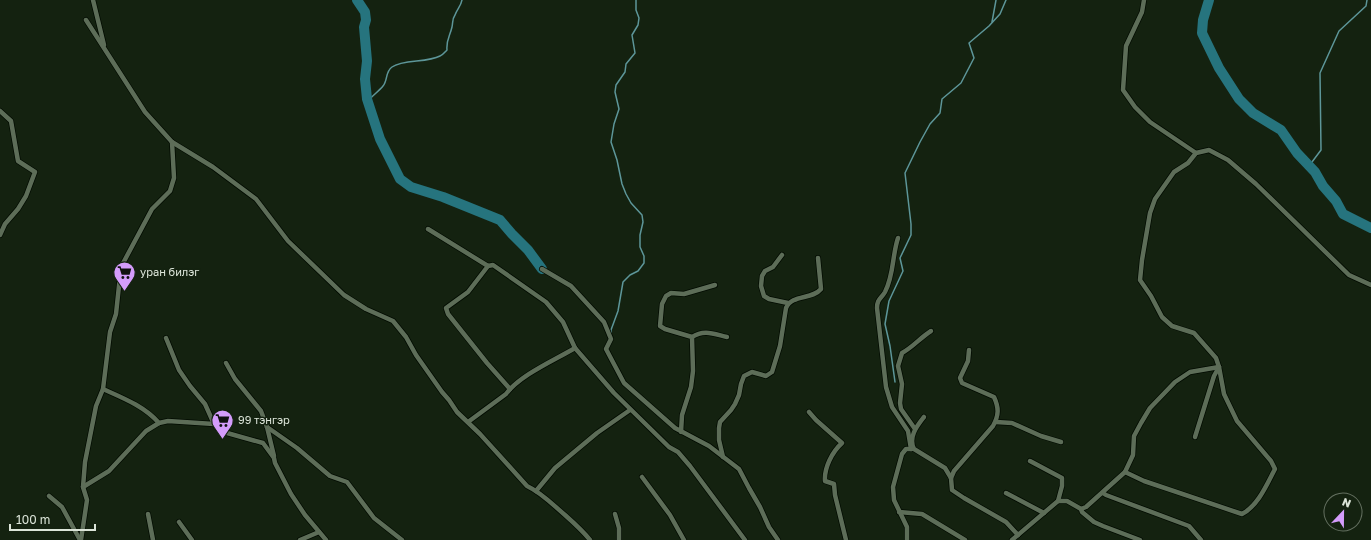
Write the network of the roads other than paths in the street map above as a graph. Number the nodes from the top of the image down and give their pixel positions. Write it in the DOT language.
graph roads {
  1 [pos="92,0"];
  2 [pos="1144,0"];
  3 [pos="86,20"];
  4 [pos="105,49"];
  5 [pos="0,111"];
  6 [pos="172,142"];
  7 [pos="1196,153"];
  8 [pos="428,229"];
  9 [pos="0,235"];
  10 [pos="898,238"];
  11 [pos="782,255"];
  12 [pos="818,258"];
  13 [pos="488,266"];
  14 [pos="542,269"];
  15 [pos="715,285"];
  16 [pos="1371,285"];
  17 [pos="788,303"];
  18 [pos="931,331"];
  19 [pos="692,337"];
  20 [pos="727,337"];
  21 [pos="166,338"];
  22 [pos="576,348"];
  23 [pos="969,350"];
  24 [pos="226,362"];
  25 [pos="1219,367"];
  26 [pos="103,389"];
  27 [pos="510,389"];
  28 [pos="630,410"];
  29 [pos="809,412"];
  30 [pos="924,417"];
  31 [pos="468,422"];
  32 [pos="996,422"];
  33 [pos="159,423"];
  34 [pos="214,424"];
  35 [pos="268,427"];
  36 [pos="915,430"];
  37 [pos="680,432"];
  38 [pos="1195,437"];
  39 [pos="1061,442"];
  40 [pos="912,449"];
  41 [pos="723,457"];
  42 [pos="274,458"];
  43 [pos="1030,461"];
  44 [pos="1125,472"];
  45 [pos="642,477"];
  46 [pos="951,478"];
  47 [pos="84,487"];
  48 [pos="536,491"];
  49 [pos="1006,493"];
  50 [pos="1103,493"];
  51 [pos="50,496"];
  52 [pos="1058,501"];
  53 [pos="1081,508"];
  54 [pos="900,512"];
  55 [pos="1044,512"];
  56 [pos="148,514"];
  57 [pos="615,514"];
  58 [pos="180,522"];
  59 [pos="319,532"];
  60 [pos="1018,535"];
  61 [pos="80,540"];
  62 [pos="152,540"];
  63 [pos="192,540"];
  64 [pos="300,540"];
  65 [pos="326,540"];
  66 [pos="402,540"];
  67 [pos="590,540"];
  68 [pos="619,540"];
  69 [pos="684,540"];
  70 [pos="745,540"];
  71 [pos="778,540"];
  72 [pos="846,540"];
  73 [pos="907,540"];
  74 [pos="965,540"];
  75 [pos="1012,540"];
  76 [pos="1140,540"];
  77 [pos="1201,540"];
  1 -- 4 [label="street"];
  2 -- 7 [label="street"];
  3 -- 4 [label="street"];
  4 -- 6 [label="street"];
  5 -- 9 [label="street"];
  6 -- 26 [label="street"];
  6 -- 31 [label="street"];
  7 -- 16 [label="street"];
  7 -- 25 [label="street"];
  8 -- 13 [label="street"];
  10 -- 40 [label="street"];
  11 -- 17 [label="street"];
  12 -- 17 [label="street"];
  13 -- 22 [label="street"];
  13 -- 27 [label="street"];
  14 -- 37 [label="street"];
  15 -- 19 [label="street"];
  17 -- 41 [label="street"];
  18 -- 36 [label="street"];
  19 -- 20 [label="street"];
  19 -- 37 [label="street"];
  21 -- 34 [label="street"];
  22 -- 27 [label="street"];
  22 -- 28 [label="street"];
  23 -- 32 [label="street"];
  24 -- 35 [label="street"];
  25 -- 38 [label="street"];
  25 -- 44 [label="street"];
  25 -- 44 [label="street"];
  26 -- 33 [label="street"];
  26 -- 47 [label="street"];
  27 -- 31 [label="street"];
  28 -- 48 [label="street"];
  28 -- 70 [label="street"];
  29 -- 72 [label="street"];
  30 -- 36 [label="street"];
  31 -- 48 [label="street"];
  32 -- 39 [label="street"];
  32 -- 46 [label="street"];
  33 -- 34 [label="street"];
  33 -- 47 [label="street"];
  34 -- 42 [label="street"];
  35 -- 42 [label="street"];
  35 -- 66 [label="street"];
  36 -- 40 [label="street"];
  37 -- 41 [label="street"];
  40 -- 46 [label="street"];
  40 -- 54 [label="street"];
  41 -- 71 [label="street"];
  42 -- 59 [label="street"];
  43 -- 52 [label="street"];
  44 -- 50 [label="street"];
  45 -- 69 [label="street"];
  46 -- 60 [label="street"];
  47 -- 61 [label="street"];
  48 -- 67 [label="street"];
  49 -- 55 [label="street"];
  50 -- 53 [label="street"];
  50 -- 77 [label="street"];
  51 -- 61 [label="street"];
  52 -- 53 [label="street"];
  52 -- 55 [label="street"];
  53 -- 76 [label="street"];
  54 -- 73 [label="street"];
  54 -- 74 [label="street"];
  55 -- 60 [label="street"];
  56 -- 62 [label="street"];
  57 -- 68 [label="street"];
  58 -- 63 [label="street"];
  59 -- 64 [label="street"];
  59 -- 65 [label="street"];
  60 -- 75 [label="street"];
}
